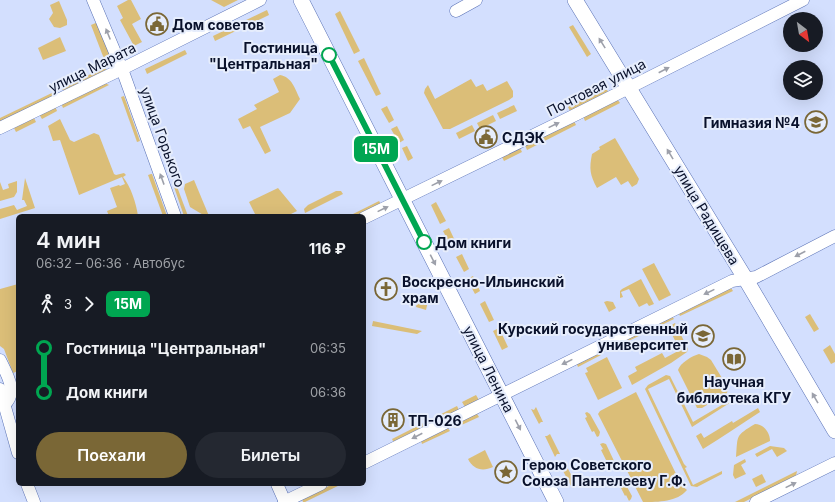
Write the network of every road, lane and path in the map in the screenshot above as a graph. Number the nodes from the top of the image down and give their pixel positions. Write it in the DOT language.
graph roads {
  1 [pos="93,0"];
  2 [pos="260,0"];
  3 [pos="302,0"];
  4 [pos="476,0"];
  5 [pos="575,0"];
  6 [pos="803,0"];
  7 [pos="456,11"];
  8 [pos="122,69"];
  9 [pos="629,87"];
  10 [pos="0,128"];
  11 [pos="402,200"];
  12 [pos="175,214"];
  13 [pos="366,217"];
  14 [pos="835,236"];
  15 [pos="745,278"];
  16 [pos="0,360"];
  17 [pos="10,386"];
  18 [pos="502,394"];
  19 [pos="835,431"];
  20 [pos="16,446"];
  21 [pos="366,461"];
  22 [pos="835,463"];
  23 [pos="28,486"];
  24 [pos="279,486"];
  25 [pos="317,486"];
  26 [pos="34,502"];
  27 [pos="284,502"];
  28 [pos="556,502"];
  29 [pos="756,502"];
  8 -- 1 [label="street, улица Горького, one-way"];
  2 -- 8 [label="street, улица Марата"];
  3 -- 11 [label="main road, улица Ленина"];
  4 -- 7 [label="street"];
  9 -- 5 [label="main road, улица Радищева, one-way"];
  9 -- 6 [label="street, Почтовая улица, one-way"];
  8 -- 10 [label="street, улица Марата"];
  12 -- 8 [label="street, улица Горького, one-way"];
  11 -- 9 [label="street, Почтовая улица, one-way"];
  15 -- 9 [label="main road, улица Радищева, one-way"];
  13 -- 11 [label="street, Почтовая улица, one-way"];
  11 -- 18 [label="main road, улица Ленина, one-way"];
  14 -- 15 [label="street, one-way"];
  15 -- 18 [label="street, one-way"];
  19 -- 15 [label="main road, улица Радищева, one-way"];
  16 -- 17 [label="street"];
  17 -- 20 [label="street"];
  18 -- 21 [label="street, one-way"];
  18 -- 28 [label="main road, улица Ленина, one-way"];
  29 -- 22 [label="street, one-way"];
  23 -- 26 [label="street"];
  24 -- 27 [label="street"];
  25 -- 27 [label="street"];
}
